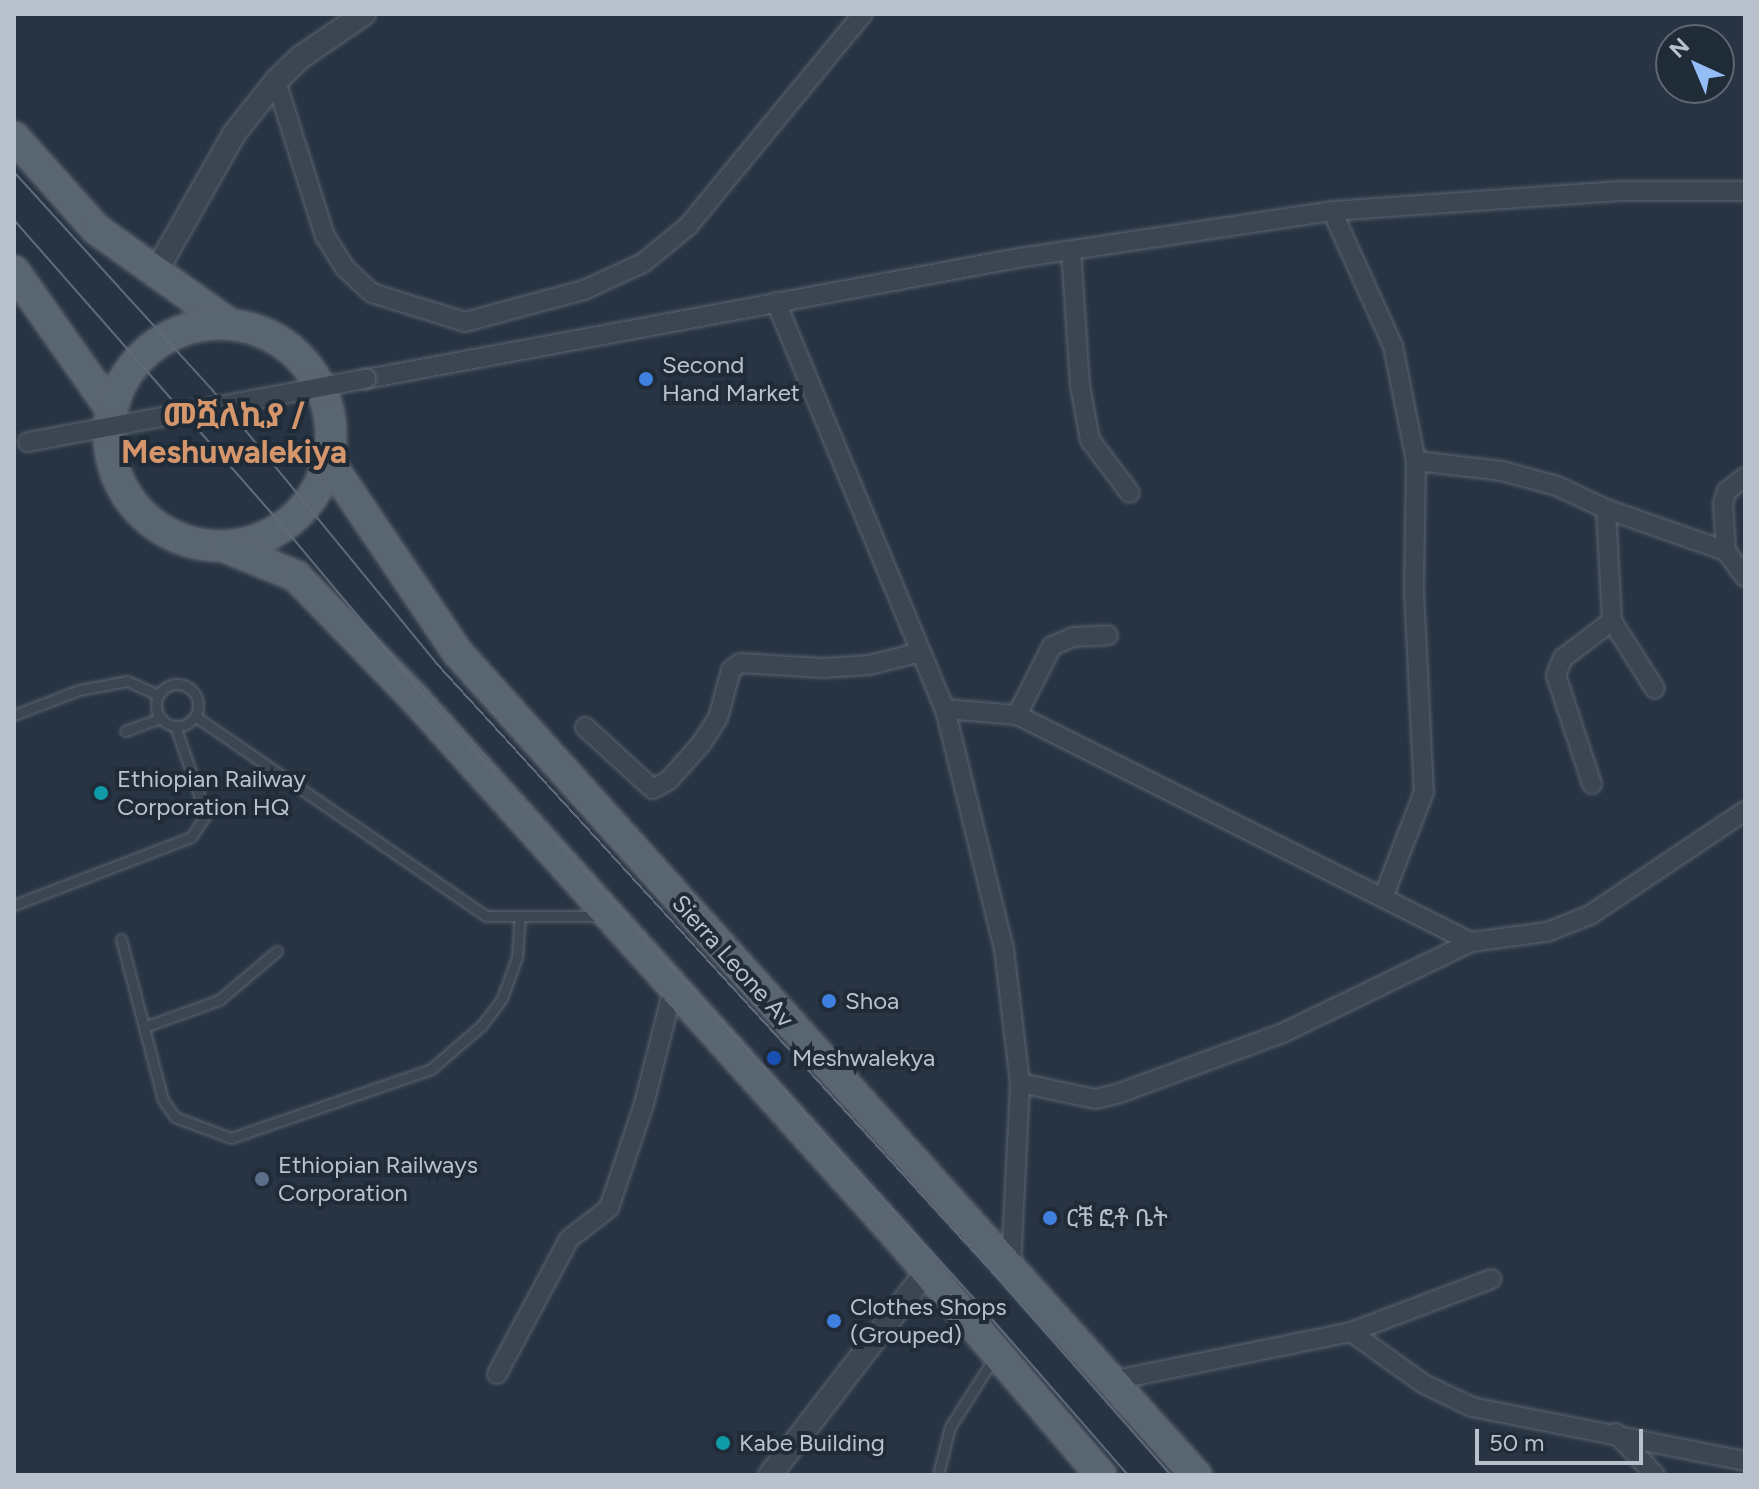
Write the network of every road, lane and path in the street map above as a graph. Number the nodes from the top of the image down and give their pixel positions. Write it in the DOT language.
graph roads {
  1 [pos="364,14"];
  2 [pos="863,14"];
  3 [pos="276,81"];
  4 [pos="14,137"];
  5 [pos="1745,191"];
  6 [pos="1332,211"];
  7 [pos="1071,250"];
  8 [pos="14,271"];
  9 [pos="154,275"];
  10 [pos="776,302"];
  11 [pos="228,323"];
  12 [pos="111,409"];
  13 [pos="21,443"];
  14 [pos="1416,461"];
  15 [pos="329,462"];
  16 [pos="1745,477"];
  17 [pos="1130,493"];
  18 [pos="1606,509"];
  19 [pos="225,547"];
  20 [pos="1726,551"];
  21 [pos="1745,577"];
  22 [pos="1612,621"];
  23 [pos="1108,635"];
  24 [pos="918,653"];
  25 [pos="1655,689"];
  26 [pos="158,695"];
  27 [pos="945,709"];
  28 [pos="14,715"];
  29 [pos="1017,715"];
  30 [pos="195,716"];
  31 [pos="161,718"];
  32 [pos="175,726"];
  33 [pos="585,727"];
  34 [pos="125,731"];
  35 [pos="1592,784"];
  36 [pos="1745,811"];
  37 [pos="1384,895"];
  38 [pos="14,905"];
  39 [pos="607,916"];
  40 [pos="520,918"];
  41 [pos="121,939"];
  42 [pos="1471,942"];
  43 [pos="277,951"];
  44 [pos="673,989"];
  45 [pos="144,1027"];
  46 [pos="1020,1083"];
  47 [pos="927,1271"];
  48 [pos="1011,1272"];
  49 [pos="1491,1279"];
  50 [pos="1351,1332"];
  51 [pos="997,1353"];
  52 [pos="497,1374"];
  53 [pos="1110,1381"];
  54 [pos="1616,1433"];
  55 [pos="1745,1461"];
  56 [pos="770,1475"];
  57 [pos="938,1475"];
  58 [pos="1101,1475"];
  59 [pos="1196,1475"];
  60 [pos="1655,1475"];
  1 -- 3 [label="street"];
  2 -- 3 [label="street"];
  3 -- 9 [label="street"];
  4 -- 9 [label="main road"];
  5 -- 6 [label="street"];
  6 -- 7 [label="street"];
  6 -- 14 [label="street"];
  7 -- 10 [label="street"];
  7 -- 17 [label="street"];
  8 -- 12 [label="main road"];
  9 -- 11 [label="main road"];
  10 -- 13 [label="street, bridge"];
  10 -- 24 [label="street"];
  11 -- 12 [label="main road"];
  11 -- 15 [label="main road"];
  12 -- 19 [label="main road"];
  14 -- 18 [label="street"];
  14 -- 37 [label="street"];
  15 -- 19 [label="main road"];
  15 -- 48 [label="main road, Sierra Leone Av"];
  16 -- 20 [label="street"];
  18 -- 20 [label="street"];
  18 -- 22 [label="street"];
  19 -- 39 [label="main road"];
  20 -- 21 [label="street"];
  22 -- 25 [label="street"];
  22 -- 35 [label="street"];
  23 -- 29 [label="street"];
  24 -- 27 [label="street"];
  24 -- 33 [label="street"];
  26 -- 28 [label="lane"];
  26 -- 30 [label="lane"];
  26 -- 31 [label="lane"];
  27 -- 29 [label="street"];
  27 -- 46 [label="street"];
  29 -- 37 [label="street"];
  30 -- 32 [label="lane"];
  30 -- 40 [label="lane"];
  31 -- 32 [label="lane"];
  31 -- 34 [label="lane"];
  32 -- 38 [label="lane"];
  36 -- 42 [label="street"];
  37 -- 42 [label="street"];
  39 -- 40 [label="lane"];
  39 -- 44 [label="main road"];
  40 -- 45 [label="lane"];
  41 -- 45 [label="lane"];
  42 -- 46 [label="street"];
  43 -- 45 [label="lane"];
  44 -- 47 [label="main road"];
  44 -- 52 [label="street"];
  46 -- 48 [label="street"];
  47 -- 51 [label="main road"];
  47 -- 56 [label="street"];
  48 -- 53 [label="main road, Sierra Leone Av"];
  49 -- 50 [label="street"];
  50 -- 53 [label="street"];
  50 -- 54 [label="street"];
  51 -- 57 [label="lane"];
  51 -- 58 [label="main road"];
  53 -- 59 [label="main road, Sierra Leone Av"];
  54 -- 55 [label="street"];
  54 -- 60 [label="street"];
}
